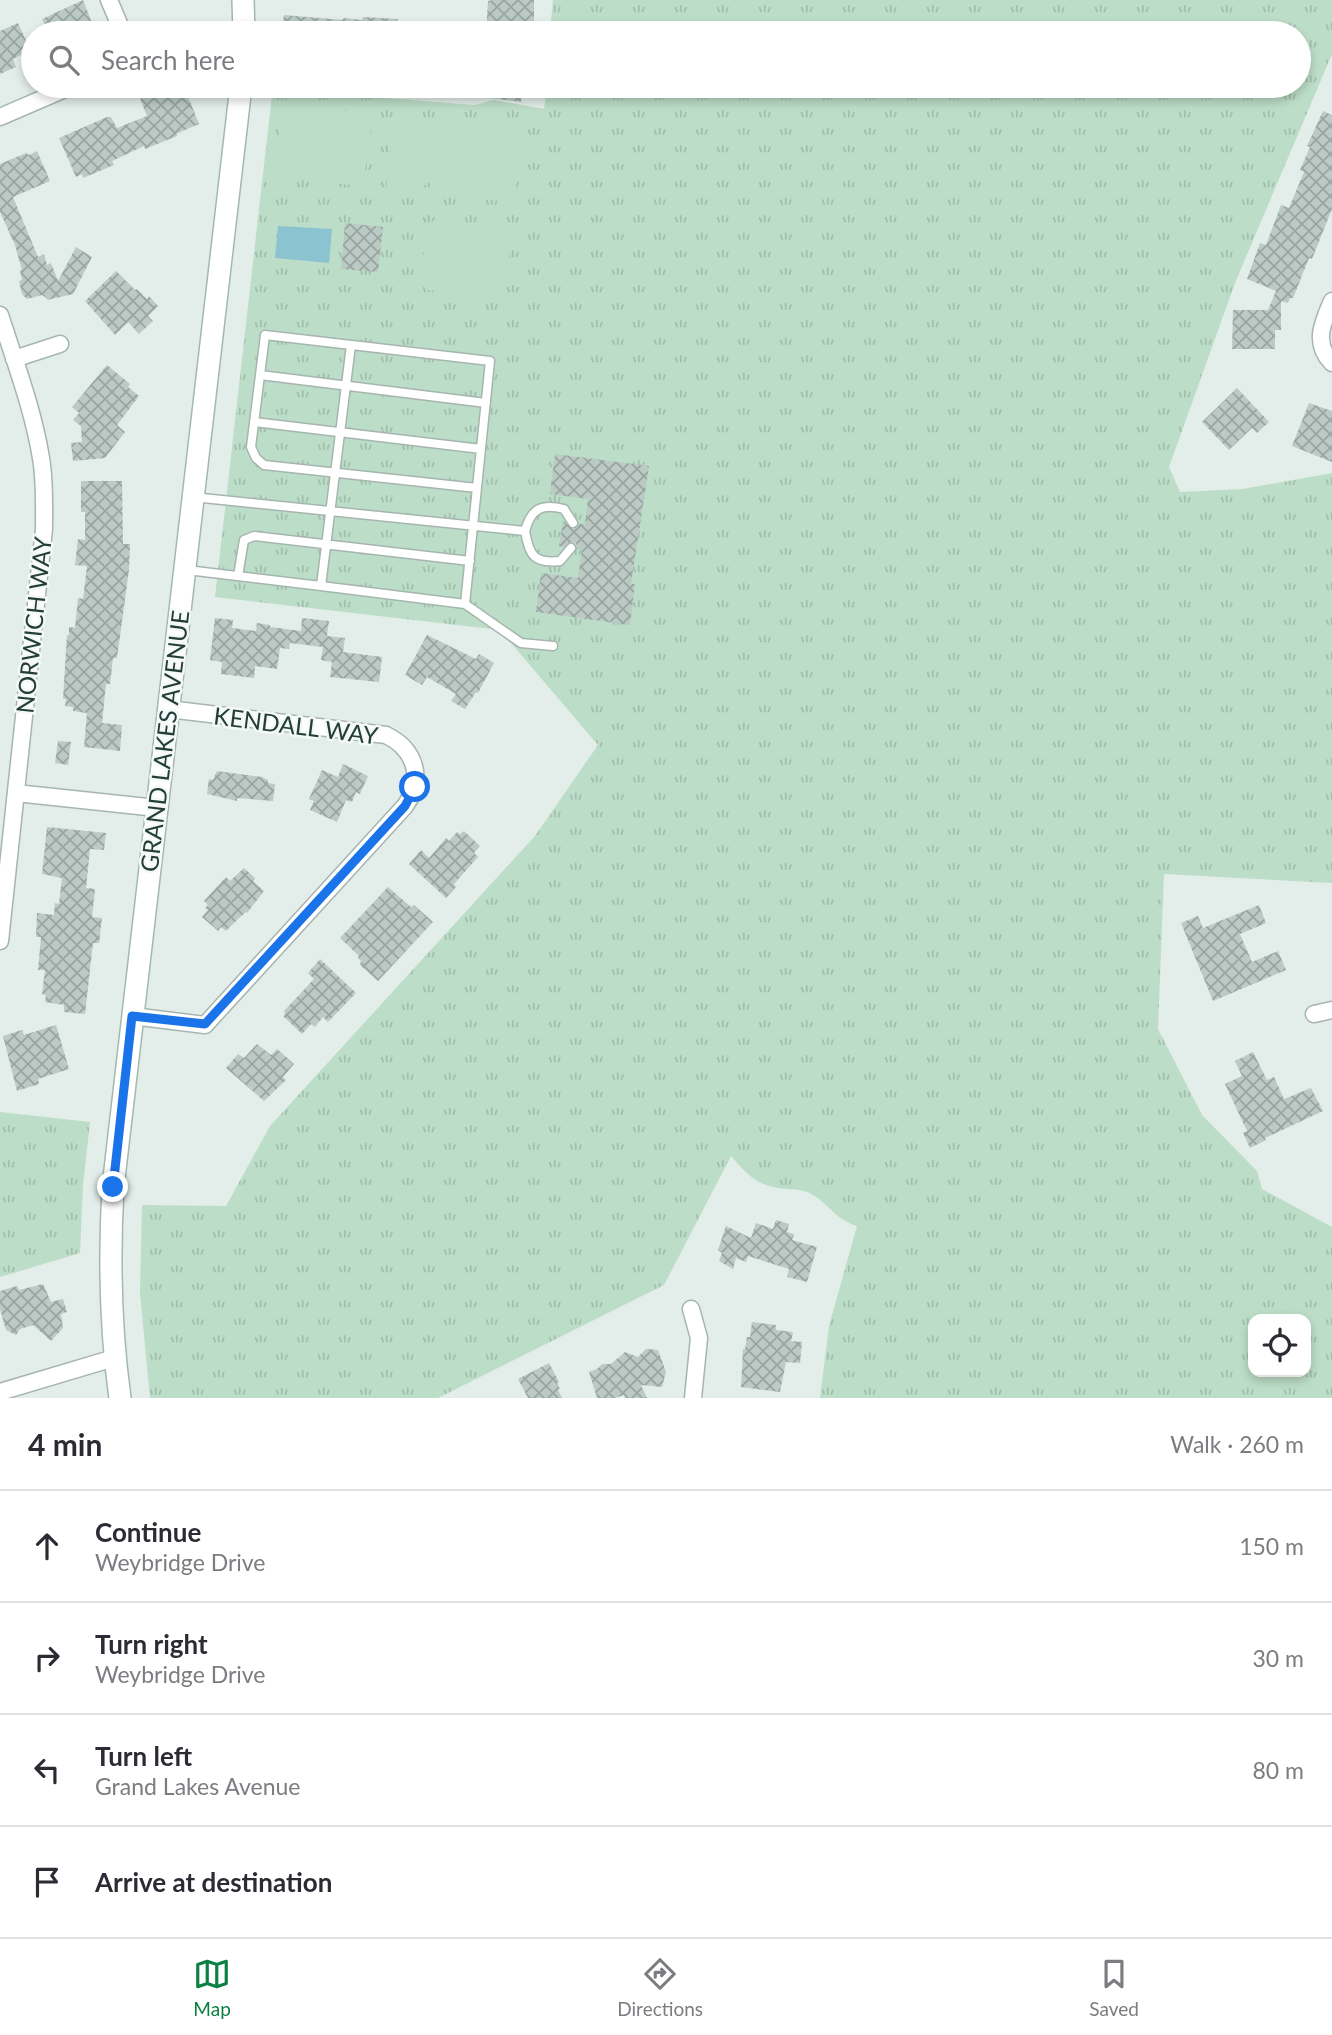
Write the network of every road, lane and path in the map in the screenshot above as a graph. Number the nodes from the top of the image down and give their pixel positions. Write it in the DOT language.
graph roads {
  1 [pos="109,0"];
  2 [pos="243,0"];
  3 [pos="118,21"];
  4 [pos="244,21"];
  5 [pos="44,98"];
  6 [pos="240,98"];
  7 [pos="0,117"];
  8 [pos="1332,301"];
  9 [pos="0,315"];
  10 [pos="60,344"];
  11 [pos="351,345"];
  12 [pos="14,359"];
  13 [pos="1332,363"];
  14 [pos="260,375"];
  15 [pos="345,386"];
  16 [pos="486,403"];
  17 [pos="254,422"];
  18 [pos="340,432"];
  19 [pos="481,449"];
  20 [pos="334,472"];
  21 [pos="477,488"];
  22 [pos="193,497"];
  23 [pos="331,509"];
  24 [pos="573,523"];
  25 [pos="473,526"];
  26 [pos="525,531"];
  27 [pos="327,544"];
  28 [pos="571,548"];
  29 [pos="470,561"];
  30 [pos="184,569"];
  31 [pos="238,576"];
  32 [pos="321,586"];
  33 [pos="465,604"];
  34 [pos="553,646"];
  35 [pos="168,709"];
  36 [pos="16,793"];
  37 [pos="157,808"];
  38 [pos="0,941"];
  39 [pos="1332,1010"];
  40 [pos="1314,1014"];
  41 [pos="132,1016"];
  42 [pos="691,1309"];
  43 [pos="114,1358"];
  44 [pos="0,1392"];
  45 [pos="120,1398"];
  46 [pos="692,1398"];
  1 -- 3 [label="street"];
  2 -- 4 [label="street"];
  5 -- 7 [label="street"];
  6 -- 22 [label="street, GRAND LAKES AVENUE"];
  8 -- 13 [label="street"];
  9 -- 12 [label="street, NORWICH WAY"];
  10 -- 12 [label="street"];
  11 -- 14 [label="lane"];
  11 -- 15 [label="lane"];
  11 -- 16 [label="lane"];
  12 -- 36 [label="street, NORWICH WAY"];
  14 -- 15 [label="lane"];
  14 -- 17 [label="lane"];
  15 -- 16 [label="lane"];
  15 -- 18 [label="lane"];
  16 -- 19 [label="lane"];
  17 -- 18 [label="lane"];
  17 -- 20 [label="lane"];
  18 -- 19 [label="lane"];
  18 -- 20 [label="lane"];
  19 -- 21 [label="lane"];
  20 -- 21 [label="lane"];
  20 -- 23 [label="lane"];
  21 -- 25 [label="lane"];
  22 -- 23 [label="lane"];
  22 -- 30 [label="street, GRAND LAKES AVENUE"];
  23 -- 25 [label="lane"];
  23 -- 27 [label="lane"];
  24 -- 26 [label="lane"];
  25 -- 26 [label="lane"];
  25 -- 29 [label="lane"];
  26 -- 28 [label="lane"];
  27 -- 29 [label="lane"];
  27 -- 31 [label="lane"];
  27 -- 32 [label="lane"];
  29 -- 33 [label="lane"];
  30 -- 31 [label="lane"];
  30 -- 35 [label="street, GRAND LAKES AVENUE"];
  31 -- 32 [label="lane"];
  32 -- 33 [label="lane"];
  33 -- 34 [label="lane"];
  35 -- 37 [label="street, GRAND LAKES AVENUE"];
  35 -- 41 [label="street, KENDALL WAY"];
  36 -- 37 [label="street"];
  36 -- 38 [label="street, NORWICH WAY"];
  37 -- 41 [label="street, GRAND LAKES AVENUE"];
  39 -- 40 [label="street"];
  41 -- 43 [label="street, GRAND LAKES AVENUE"];
  42 -- 46 [label="street"];
  43 -- 44 [label="street"];
  43 -- 45 [label="street, GRAND LAKES AVENUE"];
}
